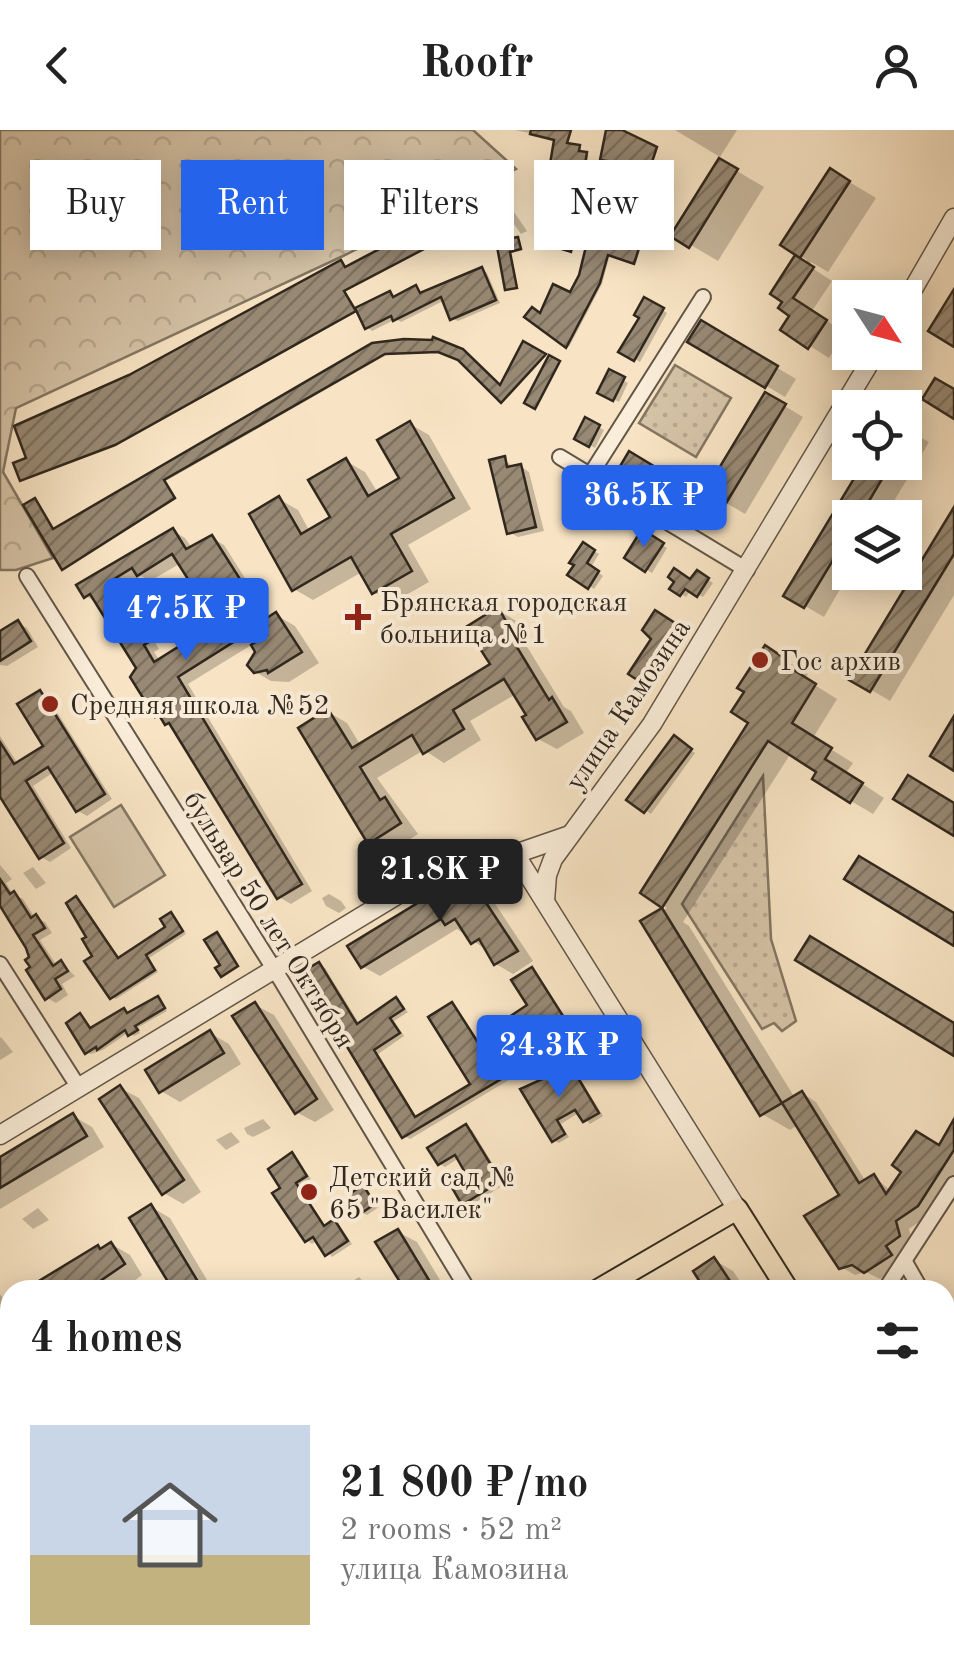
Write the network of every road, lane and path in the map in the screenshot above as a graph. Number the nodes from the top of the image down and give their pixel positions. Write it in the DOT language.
graph roads {
  1 [pos="954,218"];
  2 [pos="918,280"];
  3 [pos="703,297"];
  4 [pos="865,370"];
  5 [pos="560,457"];
  6 [pos="590,477"];
  7 [pos="747,570"];
  8 [pos="27,576"];
  9 [pos="570,835"];
  10 [pos="515,854"];
  11 [pos="545,900"];
  12 [pos="0,964"];
  13 [pos="274,969"];
  14 [pos="79,1088"];
  15 [pos="0,1135"];
  16 [pos="954,1184"];
  17 [pos="736,1210"];
  18 [pos="905,1262"];
  19 [pos="462,1280"];
  20 [pos="615,1280"];
  21 [pos="782,1280"];
  22 [pos="893,1280"];
  23 [pos="915,1280"];
  1 -- 2 [label="street"];
  3 -- 6 [label="street"];
  4 -- 7 [label="street, улица Камозина"];
  5 -- 6 [label="street"];
  6 -- 7 [label="street"];
  7 -- 9 [label="street, улица Камозина"];
  8 -- 13 [label="street, бульвар 50 лет Октября"];
  9 -- 10 [label="street"];
  9 -- 11 [label="street, улица Камозина"];
  10 -- 11 [label="street"];
  10 -- 13 [label="street"];
  11 -- 17 [label="street"];
  12 -- 14 [label="street"];
  13 -- 14 [label="street"];
  13 -- 19 [label="street, бульвар 50 лет Октября"];
  14 -- 15 [label="street"];
  16 -- 18 [label="street"];
  17 -- 20 [label="main road"];
  17 -- 21 [label="main road"];
  18 -- 22 [label="street"];
  18 -- 23 [label="street"];
}
